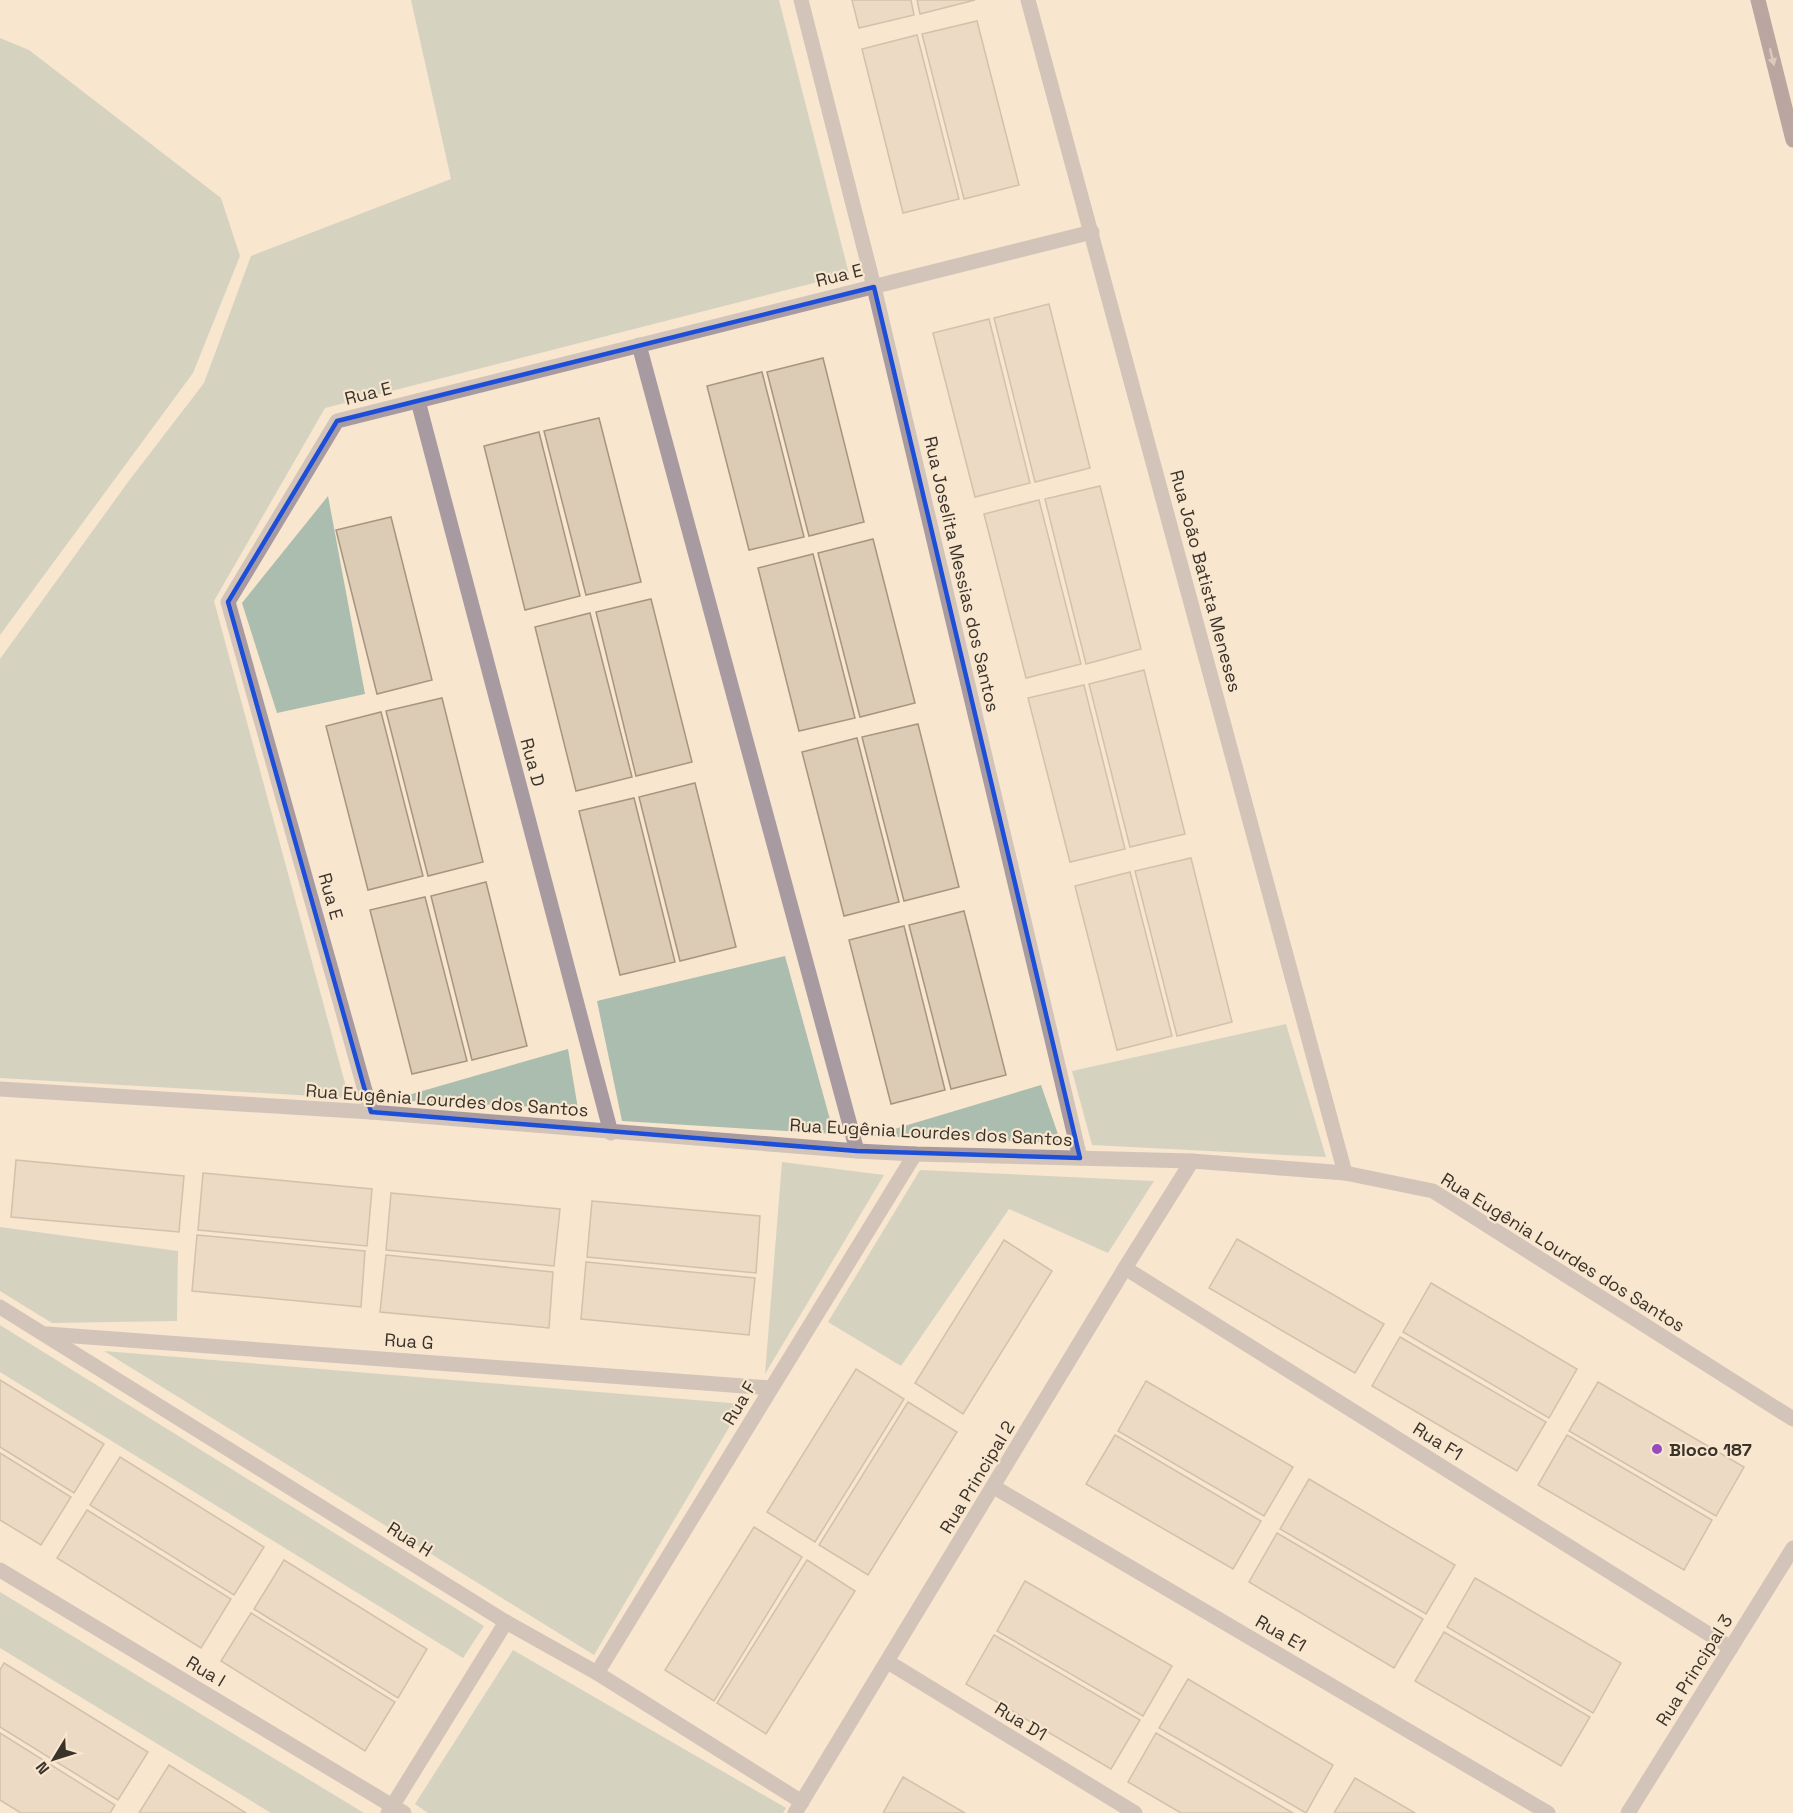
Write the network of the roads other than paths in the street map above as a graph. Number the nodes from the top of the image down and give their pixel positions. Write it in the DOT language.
graph roads {
  1 [pos="801,0"];
  2 [pos="1028,0"];
  3 [pos="1758,0"];
  4 [pos="1793,140"];
  5 [pos="1092,232"];
  6 [pos="874,287"];
  7 [pos="639,345"];
  8 [pos="418,400"];
  9 [pos="0,1089"];
  10 [pos="371,1112"];
  11 [pos="611,1132"];
  12 [pos="857,1150"];
  13 [pos="915,1154"];
  14 [pos="1080,1158"];
  15 [pos="1192,1161"];
  16 [pos="1345,1173"];
  17 [pos="1125,1268"];
  18 [pos="0,1306"];
  19 [pos="44,1334"];
  20 [pos="771,1388"];
  21 [pos="1793,1419"];
  22 [pos="994,1488"];
  23 [pos="1793,1548"];
  24 [pos="0,1570"];
  25 [pos="506,1622"];
  26 [pos="1731,1647"];
  27 [pos="888,1662"];
  28 [pos="597,1673"];
  29 [pos="799,1808"];
  30 [pos="395,1811"];
  31 [pos="1135,1813"];
  32 [pos="1548,1813"];
  33 [pos="1628,1813"];
  1 -- 6 [label="street, Rua Joselita Messias dos Santos"];
  2 -- 5 [label="street, Rua João Batista Meneses"];
  3 -- 4 [label="main road, one-way"];
  5 -- 6 [label="street, Rua E"];
  5 -- 16 [label="street, Rua João Batista Meneses"];
  6 -- 7 [label="street, Rua E"];
  6 -- 14 [label="street, Rua Joselita Messias dos Santos"];
  7 -- 8 [label="street, Rua E"];
  7 -- 12 [label="street"];
  8 -- 10 [label="street, Rua E"];
  8 -- 11 [label="street, Rua D"];
  9 -- 10 [label="street, Rua Eugênia Lourdes dos Santos"];
  10 -- 11 [label="street, Rua Eugênia Lourdes dos Santos"];
  11 -- 12 [label="street, Rua Eugênia Lourdes dos Santos"];
  12 -- 13 [label="street, Rua Eugênia Lourdes dos Santos"];
  13 -- 14 [label="street, Rua Eugênia Lourdes dos Santos"];
  13 -- 20 [label="street, Rua F"];
  14 -- 15 [label="street, Rua Eugênia Lourdes dos Santos"];
  15 -- 16 [label="street, Rua Eugênia Lourdes dos Santos"];
  15 -- 17 [label="street, Rua Principal 2"];
  16 -- 21 [label="street, Rua Eugênia Lourdes dos Santos"];
  17 -- 22 [label="street, Rua Principal 2"];
  17 -- 26 [label="street, Rua F1"];
  18 -- 19 [label="street, Rua H"];
  19 -- 20 [label="street, Rua G"];
  19 -- 25 [label="street, Rua H"];
  20 -- 28 [label="street, Rua F"];
  22 -- 27 [label="street, Rua Principal 2"];
  22 -- 32 [label="street, Rua E1"];
  23 -- 26 [label="street, Rua Principal 3"];
  24 -- 30 [label="street, Rua I"];
  25 -- 28 [label="street, Rua H"];
  25 -- 30 [label="street"];
  26 -- 33 [label="street, Rua Principal 3"];
  27 -- 29 [label="street, Rua Principal 2"];
  27 -- 31 [label="street, Rua D1"];
  28 -- 29 [label="street, Rua H"];
}
